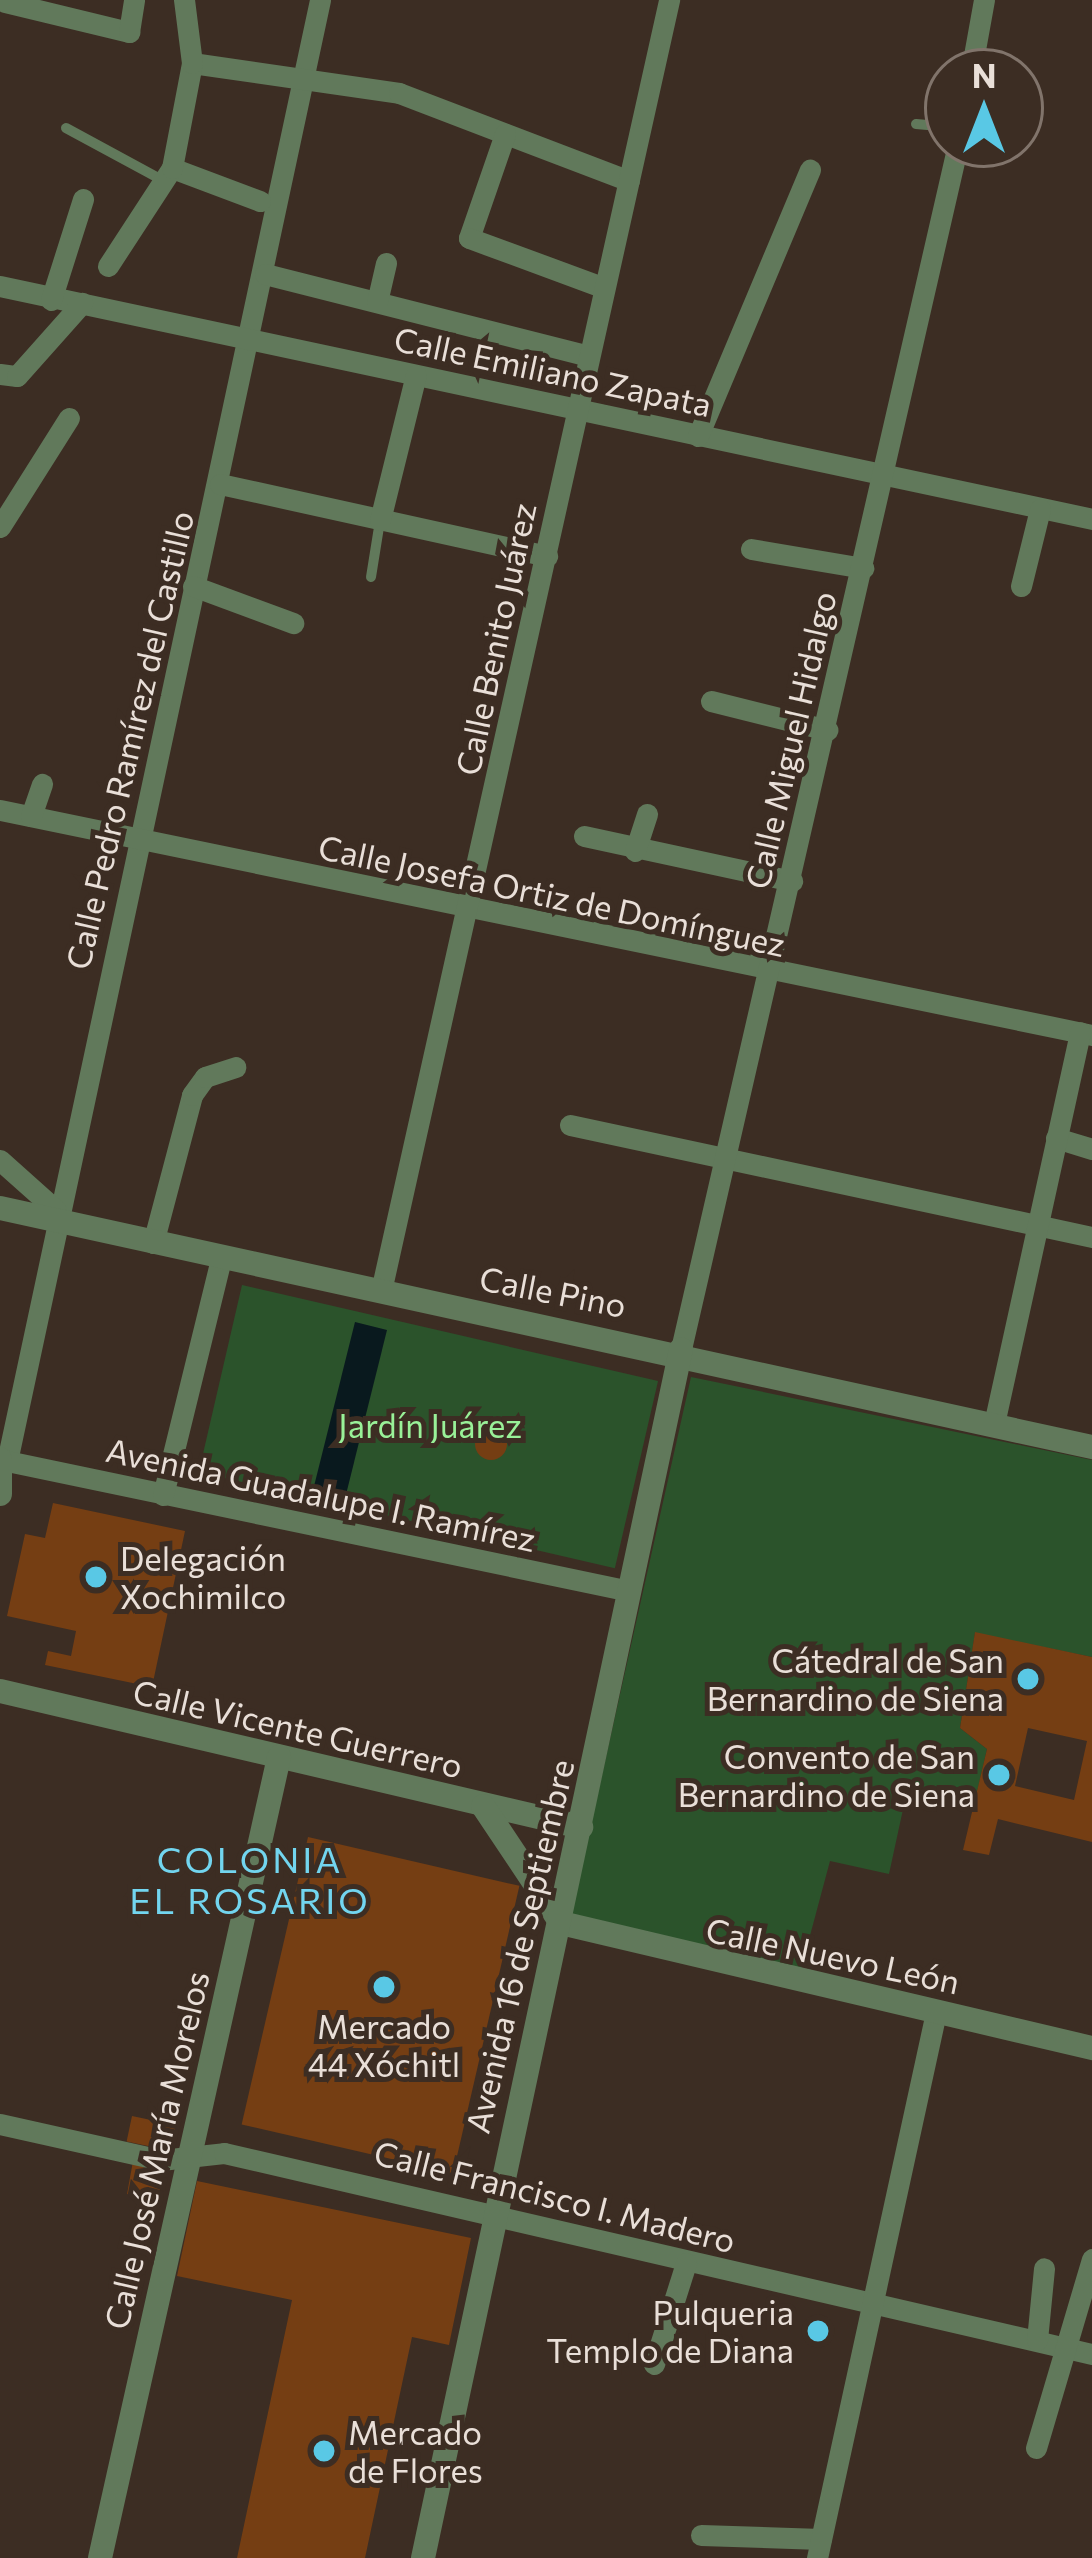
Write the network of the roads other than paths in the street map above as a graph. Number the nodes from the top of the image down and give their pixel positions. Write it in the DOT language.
graph roads {
  1 [pos="134,0"];
  2 [pos="184,0"];
  3 [pos="320,0"];
  4 [pos="669,0"];
  5 [pos="984,0"];
  6 [pos="5,2"];
  7 [pos="975,48"];
  8 [pos="193,63"];
  9 [pos="305,79"];
  10 [pos="433,106"];
  11 [pos="916,124"];
  12 [pos="924,125"];
  13 [pos="66,128"];
  14 [pos="426,132"];
  15 [pos="505,134"];
  16 [pos="953,168"];
  17 [pos="810,170"];
  18 [pos="168,175"];
  19 [pos="629,181"];
  20 [pos="83,199"];
  21 [pos="260,201"];
  22 [pos="386,263"];
  23 [pos="108,266"];
  24 [pos="265,274"];
  25 [pos="0,286"];
  26 [pos="602,287"];
  27 [pos="51,300"];
  28 [pos="377,302"];
  29 [pos="82,303"];
  30 [pos="250,338"];
  31 [pos="585,355"];
  32 [pos="0,374"];
  33 [pos="416,375"];
  34 [pos="574,410"];
  35 [pos="69,418"];
  36 [pos="698,436"];
  37 [pos="885,476"];
  38 [pos="220,484"];
  39 [pos="1040,508"];
  40 [pos="1092,519"];
  41 [pos="380,520"];
  42 [pos="0,527"];
  43 [pos="751,549"];
  44 [pos="547,556"];
  45 [pos="863,568"];
  46 [pos="371,577"];
  47 [pos="194,586"];
  48 [pos="1022,586"];
  49 [pos="293,623"];
  50 [pos="711,701"];
  51 [pos="827,730"];
  52 [pos="42,784"];
  53 [pos="0,810"];
  54 [pos="647,814"];
  55 [pos="31,816"];
  56 [pos="584,836"];
  57 [pos="141,841"];
  58 [pos="635,851"];
  59 [pos="792,881"];
  60 [pos="471,911"];
  61 [pos="770,976"];
  62 [pos="1086,1034"];
  63 [pos="235,1067"];
  64 [pos="570,1125"];
  65 [pos="1056,1138"];
  66 [pos="1092,1149"];
  67 [pos="729,1159"];
  68 [pos="0,1160"];
  69 [pos="0,1208"];
  70 [pos="54,1215"];
  71 [pos="1039,1225"];
  72 [pos="1092,1237"];
  73 [pos="153,1243"];
  74 [pos="221,1258"];
  75 [pos="381,1291"];
  76 [pos="681,1349"];
  77 [pos="994,1424"];
  78 [pos="1092,1447"];
  79 [pos="3,1460"];
  80 [pos="0,1494"];
  81 [pos="163,1495"];
  82 [pos="630,1591"];
  83 [pos="0,1691"];
  84 [pos="279,1757"];
  85 [pos="483,1806"];
  86 [pos="580,1827"];
  87 [pos="561,1923"];
  88 [pos="936,2012"];
  89 [pos="1092,2048"];
  90 [pos="0,2124"];
  91 [pos="188,2154"];
  92 [pos="492,2210"];
  93 [pos="1092,2259"];
  94 [pos="686,2263"];
  95 [pos="1044,2267"];
  96 [pos="874,2306"];
  97 [pos="1037,2340"];
  98 [pos="1064,2348"];
  99 [pos="1092,2354"];
  100 [pos="655,2365"];
  101 [pos="1036,2448"];
  102 [pos="701,2535"];
  103 [pos="819,2548"];
  104 [pos="100,2558"];
  105 [pos="423,2558"];
  1 -- 6 [label="street"];
  2 -- 8 [label="street"];
  3 -- 9 [label="street, Calle Pedro Ramírez del Castillo"];
  4 -- 19 [label="street, Calle Benito Juárez"];
  5 -- 7 [label="street"];
  8 -- 9 [label="street"];
  8 -- 18 [label="street"];
  9 -- 10 [label="street"];
  9 -- 24 [label="street, Calle Pedro Ramírez del Castillo"];
  10 -- 14 [label="street"];
  10 -- 15 [label="street"];
  11 -- 12 [label="lane"];
  13 -- 18 [label="lane"];
  15 -- 19 [label="street"];
  15 -- 26 [label="street"];
  16 -- 37 [label="street, Calle Miguel Hidalgo"];
  17 -- 36 [label="street"];
  18 -- 21 [label="street"];
  18 -- 23 [label="street"];
  19 -- 26 [label="street, Calle Benito Juárez"];
  20 -- 27 [label="street"];
  22 -- 28 [label="street"];
  24 -- 28 [label="street"];
  24 -- 30 [label="street, Calle Pedro Ramírez del Castillo"];
  25 -- 27 [label="street, Calle Emiliano Zapata"];
  26 -- 31 [label="street, Calle Benito Juárez"];
  27 -- 29 [label="street, Calle Emiliano Zapata"];
  28 -- 31 [label="street"];
  29 -- 30 [label="street, Calle Emiliano Zapata"];
  29 -- 32 [label="street"];
  30 -- 33 [label="street, Calle Emiliano Zapata"];
  30 -- 38 [label="street, Calle Pedro Ramírez del Castillo"];
  31 -- 34 [label="street, Calle Benito Juárez"];
  33 -- 34 [label="street, Calle Emiliano Zapata"];
  33 -- 41 [label="street"];
  34 -- 36 [label="street, Calle Emiliano Zapata"];
  34 -- 44 [label="street, Calle Benito Juárez"];
  35 -- 42 [label="street"];
  36 -- 37 [label="street, Calle Emiliano Zapata"];
  37 -- 39 [label="street, Calle Emiliano Zapata"];
  37 -- 45 [label="street, Calle Miguel Hidalgo"];
  38 -- 41 [label="street"];
  38 -- 47 [label="street, Calle Pedro Ramírez del Castillo"];
  39 -- 40 [label="street, Calle Emiliano Zapata"];
  39 -- 48 [label="street"];
  41 -- 44 [label="street"];
  41 -- 46 [label="lane"];
  43 -- 45 [label="street"];
  44 -- 60 [label="street, Calle Benito Juárez"];
  45 -- 51 [label="street, Calle Miguel Hidalgo"];
  47 -- 49 [label="street"];
  47 -- 57 [label="street, Calle Pedro Ramírez del Castillo"];
  50 -- 51 [label="street"];
  51 -- 59 [label="street, Calle Miguel Hidalgo"];
  52 -- 55 [label="street"];
  53 -- 55 [label="street, Calle Josefa Ortiz de Domínguez"];
  54 -- 58 [label="street"];
  55 -- 57 [label="street, Calle Josefa Ortiz de Domínguez"];
  56 -- 58 [label="street"];
  57 -- 60 [label="street, Calle Josefa Ortiz de Domínguez"];
  57 -- 70 [label="street, Calle Pedro Ramírez del Castillo"];
  58 -- 59 [label="street"];
  59 -- 61 [label="street, Calle Miguel Hidalgo"];
  60 -- 61 [label="street, Calle Josefa Ortiz de Domínguez"];
  60 -- 75 [label="street, Calle Benito Juárez"];
  61 -- 62 [label="street, Calle Josefa Ortiz de Domínguez"];
  61 -- 67 [label="street, Calle Miguel Hidalgo"];
  62 -- 65 [label="street"];
  63 -- 73 [label="street"];
  64 -- 67 [label="street"];
  65 -- 66 [label="street"];
  65 -- 71 [label="street"];
  67 -- 71 [label="street"];
  67 -- 76 [label="street, Calle Miguel Hidalgo"];
  68 -- 70 [label="street"];
  69 -- 70 [label="street, Calle Pino"];
  70 -- 73 [label="street, Calle Pino"];
  70 -- 79 [label="street, Calle Pedro Ramírez del Castillo"];
  71 -- 72 [label="street"];
  71 -- 77 [label="street"];
  73 -- 74 [label="street, Calle Pino"];
  74 -- 75 [label="street, Calle Pino"];
  74 -- 81 [label="street"];
  75 -- 76 [label="street, Calle Pino"];
  76 -- 77 [label="street, Calle Pino"];
  76 -- 82 [label="street, Avenida 16 de Septiembre"];
  77 -- 78 [label="street, Calle Pino"];
  79 -- 80 [label="street, Calle Pedro Ramírez del Castillo"];
  79 -- 81 [label="street, Avenida Guadalupe I. Ramírez"];
  81 -- 82 [label="street, Avenida Guadalupe I. Ramírez"];
  82 -- 86 [label="street, Avenida 16 de Septiembre"];
  83 -- 84 [label="street, Calle Vicente Guerrero"];
  84 -- 85 [label="street, Calle Vicente Guerrero"];
  84 -- 91 [label="street, Calle José María Morelos"];
  85 -- 86 [label="street, Calle Vicente Guerrero"];
  85 -- 87 [label="street"];
  86 -- 87 [label="street, Avenida 16 de Septiembre"];
  87 -- 88 [label="street, Calle Nuevo León"];
  87 -- 92 [label="street, Avenida 16 de Septiembre"];
  88 -- 89 [label="street, Calle Nuevo León"];
  88 -- 96 [label="street"];
  90 -- 91 [label="street, Calle Francisco I. Madero"];
  91 -- 92 [label="street, Calle Francisco I. Madero"];
  91 -- 104 [label="street, Calle José María Morelos"];
  92 -- 94 [label="street, Calle Francisco I. Madero"];
  92 -- 105 [label="street, Avenida 16 de Septiembre"];
  93 -- 98 [label="street"];
  94 -- 96 [label="street, Calle Francisco I. Madero"];
  94 -- 100 [label="street"];
  95 -- 97 [label="street"];
  96 -- 97 [label="street, Calle Francisco I. Madero"];
  96 -- 103 [label="street"];
  97 -- 98 [label="street, Calle Francisco I. Madero"];
  98 -- 99 [label="street, Calle Francisco I. Madero"];
  98 -- 101 [label="street"];
  102 -- 103 [label="street"];
}
